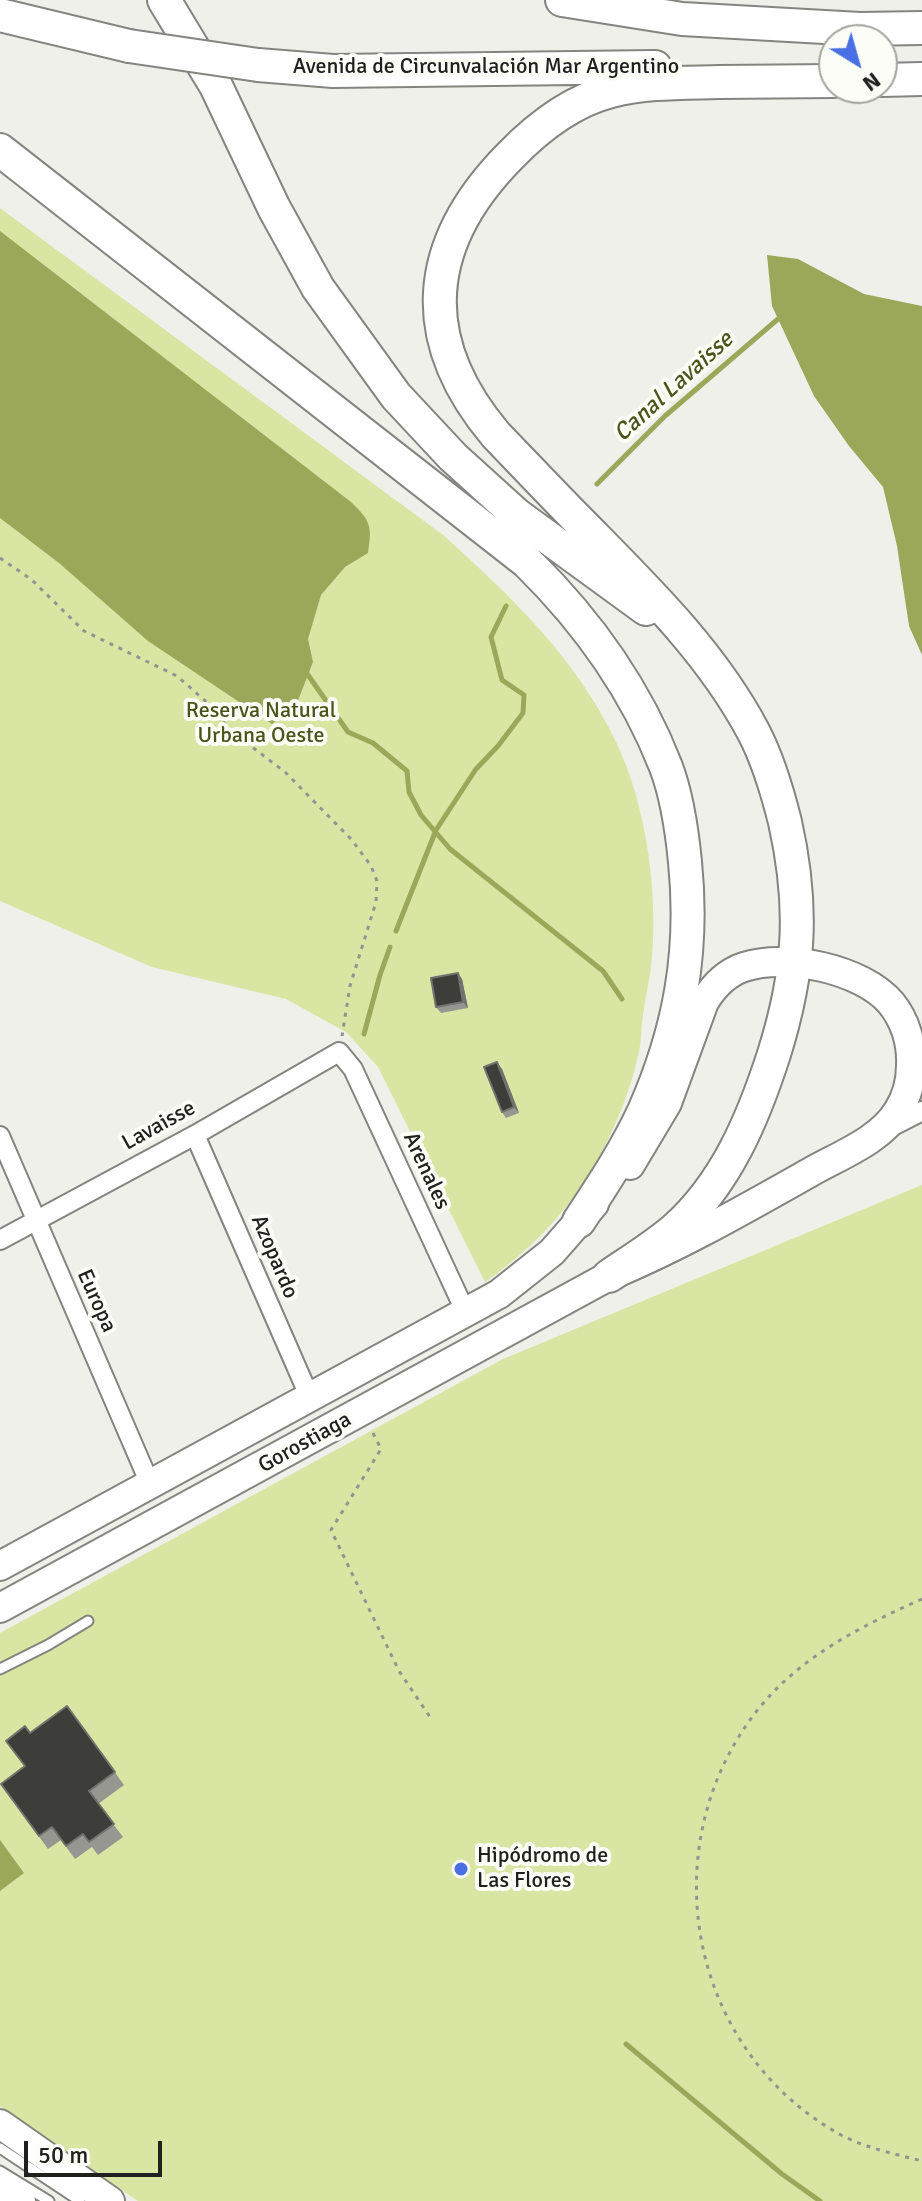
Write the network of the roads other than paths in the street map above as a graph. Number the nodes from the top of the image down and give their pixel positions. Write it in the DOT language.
graph roads {
  1 [pos="164,0"];
  2 [pos="562,0"];
  3 [pos="0,15"];
  4 [pos="922,28"];
  5 [pos="898,65"];
  6 [pos="922,65"];
  7 [pos="818,66"];
  8 [pos="922,79"];
  9 [pos="898,80"];
  10 [pos="818,81"];
  11 [pos="0,150"];
  12 [pos="693,644"];
  13 [pos="796,963"];
  14 [pos="915,1038"];
  15 [pos="339,1052"];
  16 [pos="922,1111"];
  17 [pos="195,1135"];
  18 [pos="0,1136"];
  19 [pos="871,1138"];
  20 [pos="35,1221"];
  21 [pos="579,1221"];
  22 [pos="0,1240"];
  23 [pos="609,1276"];
  24 [pos="466,1313"];
  25 [pos="310,1398"];
  26 [pos="150,1484"];
  27 [pos="109,1507"];
  28 [pos="126,1540"];
  29 [pos="0,1566"];
  30 [pos="0,1608"];
  31 [pos="88,1621"];
  32 [pos="0,1669"];
  33 [pos="0,2124"];
  34 [pos="0,2148"];
  35 [pos="0,2171"];
  36 [pos="0,2187"];
  37 [pos="21,2201"];
  38 [pos="49,2201"];
  39 [pos="80,2201"];
  40 [pos="110,2201"];
  1 -- 12 [label="highway"];
  2 -- 4 [label="highway"];
  3 -- 7 [label="highway, Avenida de Circunvalación Mar Argentino, bridge"];
  5 -- 6 [label="highway"];
  8 -- 9 [label="highway"];
  10 -- 12 [label="highway"];
  11 -- 21 [label="highway"];
  12 -- 13 [label="highway"];
  13 -- 14 [label="main road, Gorostiaga"];
  13 -- 21 [label="main road, Gorostiaga"];
  13 -- 23 [label="highway"];
  14 -- 19 [label="main road, Gorostiaga"];
  15 -- 17 [label="street, Lavaisse"];
  15 -- 24 [label="street, Arenales"];
  16 -- 19 [label="street"];
  17 -- 20 [label="street, Lavaisse"];
  17 -- 25 [label="street, Azopardo"];
  18 -- 20 [label="street, Europa"];
  19 -- 23 [label="main road, Gorostiaga"];
  20 -- 22 [label="street, Lavaisse"];
  20 -- 26 [label="street, Europa"];
  21 -- 24 [label="main road, Gorostiaga"];
  23 -- 28 [label="main road, Gorostiaga"];
  24 -- 25 [label="main road, Gorostiaga"];
  25 -- 26 [label="main road, Gorostiaga"];
  26 -- 27 [label="main road, Gorostiaga"];
  27 -- 28 [label="main road"];
  27 -- 29 [label="main road, Gorostiaga"];
  28 -- 30 [label="main road, Gorostiaga"];
  31 -- 32 [label="lane"];
  33 -- 40 [label="main road"];
  34 -- 39 [label="lane"];
  35 -- 38 [label="lane"];
  36 -- 37 [label="main road"];
}
